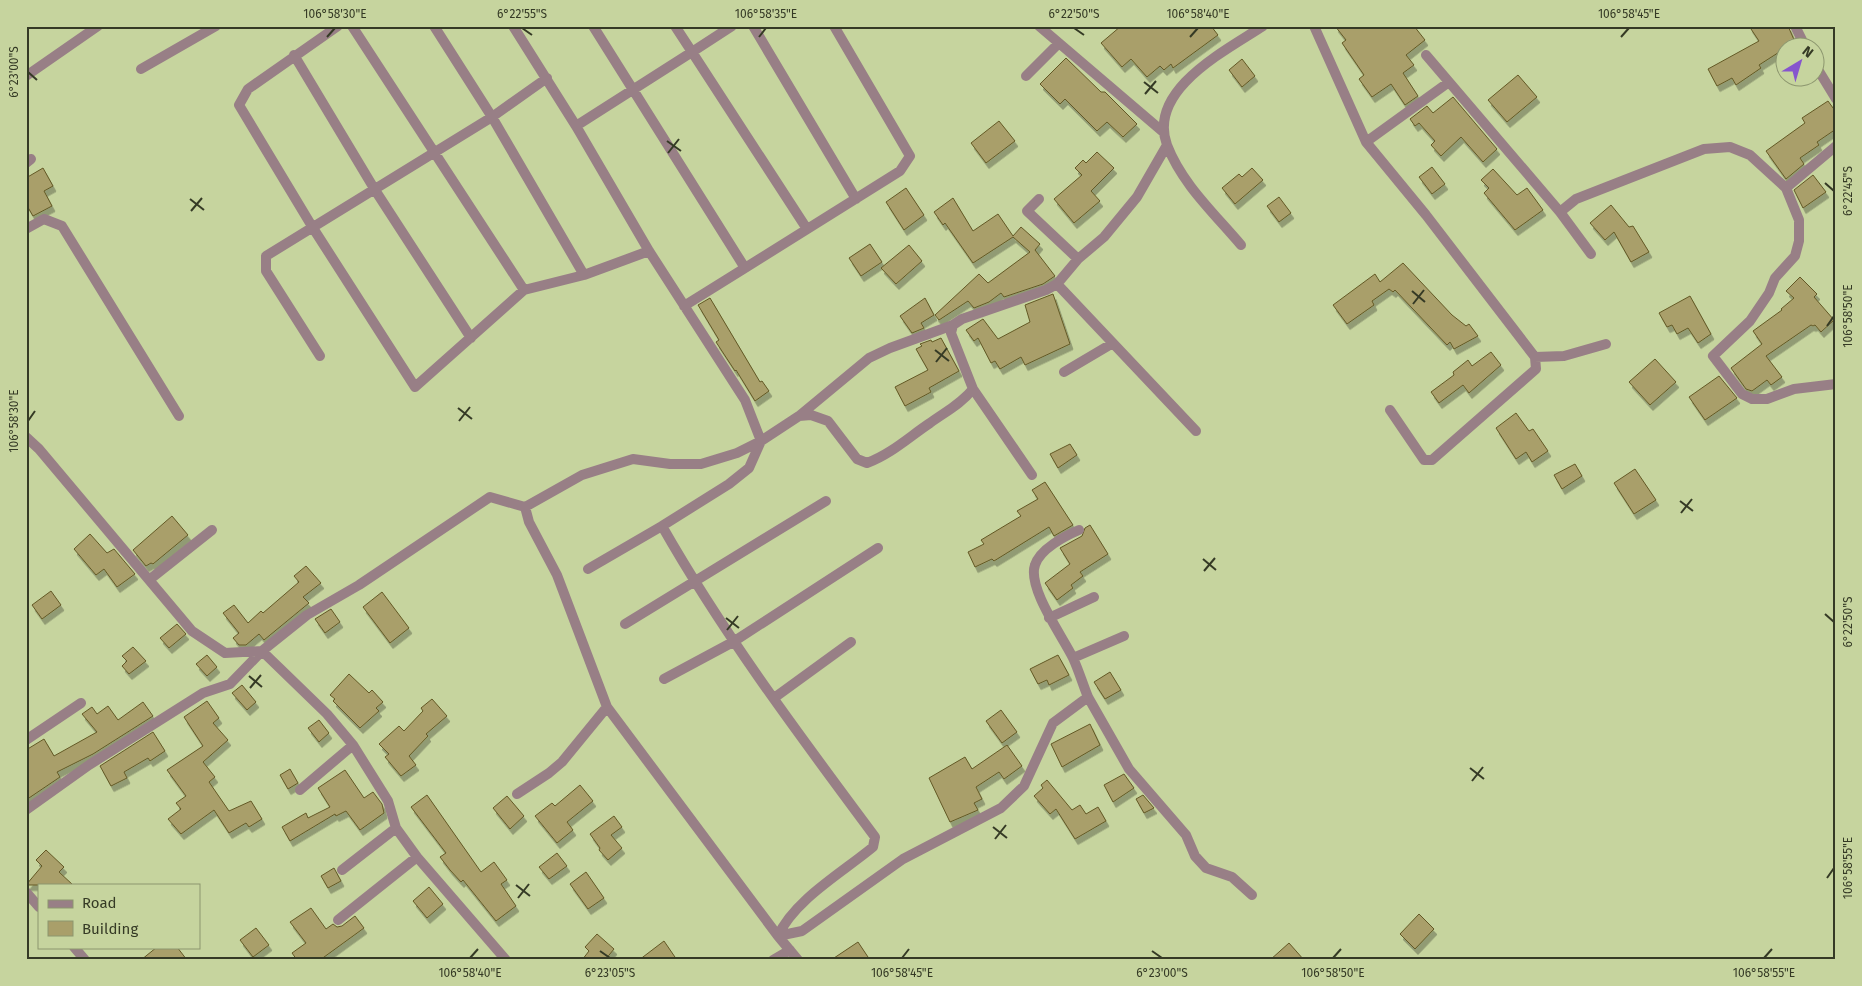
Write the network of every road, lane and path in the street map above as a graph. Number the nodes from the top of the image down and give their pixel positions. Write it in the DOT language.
graph roads {
  1 [pos="98,26"];
  2 [pos="216,26"];
  3 [pos="338,26"];
  4 [pos="352,26"];
  5 [pos="434,26"];
  6 [pos="513,26"];
  7 [pos="594,26"];
  8 [pos="675,26"];
  9 [pos="732,26"];
  10 [pos="753,26"];
  11 [pos="834,26"];
  12 [pos="1039,26"];
  13 [pos="1263,26"];
  14 [pos="1314,26"];
  15 [pos="1795,26"];
  16 [pos="1801,38"];
  17 [pos="1058,44"];
  18 [pos="692,52"];
  19 [pos="294,55"];
  20 [pos="1426,55"];
  21 [pos="141,69"];
  22 [pos="26,76"];
  23 [pos="1026,76"];
  24 [pos="547,78"];
  25 [pos="1824,79"];
  26 [pos="1449,82"];
  27 [pos="634,88"];
  28 [pos="1836,99"];
  29 [pos="492,118"];
  30 [pos="576,126"];
  31 [pos="1162,131"];
  32 [pos="1366,142"];
  33 [pos="1167,145"];
  34 [pos="1836,146"];
  35 [pos="434,152"];
  36 [pos="1786,188"];
  37 [pos="375,190"];
  38 [pos="856,199"];
  39 [pos="1039,199"];
  40 [pos="1560,212"];
  41 [pos="313,228"];
  42 [pos="26,229"];
  43 [pos="806,229"];
  44 [pos="1241,245"];
  45 [pos="649,251"];
  46 [pos="1592,254"];
  47 [pos="1078,259"];
  48 [pos="745,268"];
  49 [pos="584,275"];
  50 [pos="1057,284"];
  51 [pos="524,290"];
  52 [pos="684,306"];
  53 [pos="953,325"];
  54 [pos="471,338"];
  55 [pos="1113,343"];
  56 [pos="1606,344"];
  57 [pos="320,356"];
  58 [pos="1535,357"];
  59 [pos="1064,372"];
  60 [pos="1836,384"];
  61 [pos="973,389"];
  62 [pos="1390,410"];
  63 [pos="179,416"];
  64 [pos="799,416"];
  65 [pos="1196,431"];
  66 [pos="26,437"];
  67 [pos="761,442"];
  68 [pos="1032,475"];
  69 [pos="826,501"];
  70 [pos="525,507"];
  71 [pos="662,526"];
  72 [pos="212,530"];
  73 [pos="1079,530"];
  74 [pos="878,548"];
  75 [pos="588,569"];
  76 [pos="149,580"];
  77 [pos="694,582"];
  78 [pos="1094,597"];
  79 [pos="1049,618"];
  80 [pos="624,624"];
  81 [pos="1124,636"];
  82 [pos="733,642"];
  83 [pos="851,642"];
  84 [pos="262,651"];
  85 [pos="1073,658"];
  86 [pos="664,678"];
  87 [pos="774,698"];
  88 [pos="1088,698"];
  89 [pos="81,704"];
  90 [pos="608,707"];
  91 [pos="26,740"];
  92 [pos="353,745"];
  93 [pos="300,790"];
  94 [pos="517,794"];
  95 [pos="26,810"];
  96 [pos="396,828"];
  97 [pos="416,856"];
  98 [pos="342,870"];
  99 [pos="26,892"];
  100 [pos="1252,895"];
  101 [pos="38,906"];
  102 [pos="338,920"];
  103 [pos="778,936"];
  104 [pos="75,948"];
  105 [pos="790,950"];
  106 [pos="85,960"];
  107 [pos="506,960"];
  108 [pos="773,960"];
  109 [pos="798,960"];
  1 -- 22 [label="street"];
  2 -- 21 [label="street"];
  3 -- 19 [label="street"];
  4 -- 35 [label="street"];
  5 -- 29 [label="street"];
  6 -- 24 [label="street"];
  7 -- 27 [label="street"];
  8 -- 18 [label="street"];
  9 -- 18 [label="street"];
  10 -- 38 [label="street"];
  11 -- 38 [label="street"];
  12 -- 17 [label="street"];
  13 -- 31 [label="street"];
  14 -- 32 [label="street"];
  15 -- 16 [label="street"];
  17 -- 23 [label="street"];
  17 -- 31 [label="street"];
  18 -- 27 [label="street"];
  18 -- 43 [label="street"];
  19 -- 37 [label="street"];
  19 -- 41 [label="street"];
  20 -- 26 [label="street"];
  24 -- 29 [label="street"];
  24 -- 30 [label="street"];
  25 -- 28 [label="street"];
  26 -- 32 [label="street"];
  26 -- 40 [label="street"];
  27 -- 30 [label="street"];
  27 -- 48 [label="street"];
  29 -- 35 [label="street"];
  29 -- 49 [label="street"];
  30 -- 45 [label="street"];
  31 -- 33 [label="street"];
  32 -- 58 [label="street"];
  33 -- 44 [label="street"];
  33 -- 47 [label="street"];
  34 -- 36 [label="street"];
  35 -- 37 [label="street"];
  35 -- 51 [label="street"];
  36 -- 40 [label="street"];
  36 -- 60 [label="street"];
  37 -- 41 [label="street"];
  37 -- 54 [label="street"];
  38 -- 43 [label="street"];
  39 -- 47 [label="street"];
  40 -- 46 [label="street"];
  41 -- 54 [label="street"];
  41 -- 57 [label="street"];
  42 -- 63 [label="street"];
  43 -- 48 [label="street"];
  45 -- 49 [label="street"];
  45 -- 52 [label="street"];
  47 -- 50 [label="street"];
  48 -- 52 [label="street"];
  49 -- 51 [label="street"];
  50 -- 53 [label="street"];
  50 -- 55 [label="street"];
  51 -- 54 [label="street"];
  52 -- 67 [label="street"];
  53 -- 61 [label="street"];
  53 -- 64 [label="street"];
  55 -- 59 [label="street"];
  55 -- 65 [label="street"];
  56 -- 58 [label="street"];
  58 -- 62 [label="street"];
  61 -- 64 [label="street"];
  61 -- 68 [label="street"];
  64 -- 67 [label="street"];
  66 -- 76 [label="street"];
  67 -- 70 [label="street"];
  67 -- 71 [label="street"];
  69 -- 77 [label="street"];
  70 -- 84 [label="street"];
  70 -- 90 [label="street"];
  71 -- 75 [label="street"];
  71 -- 77 [label="street"];
  72 -- 76 [label="street"];
  73 -- 79 [label="street"];
  74 -- 82 [label="street"];
  76 -- 84 [label="street"];
  77 -- 80 [label="street"];
  77 -- 82 [label="street"];
  78 -- 79 [label="street"];
  79 -- 85 [label="street"];
  81 -- 85 [label="street"];
  82 -- 86 [label="street"];
  82 -- 87 [label="street"];
  83 -- 87 [label="street"];
  84 -- 92 [label="street"];
  84 -- 95 [label="street"];
  85 -- 88 [label="street"];
  87 -- 103 [label="street"];
  88 -- 100 [label="street"];
  88 -- 103 [label="street"];
  89 -- 91 [label="street"];
  90 -- 94 [label="street"];
  90 -- 103 [label="street"];
  92 -- 93 [label="street"];
  92 -- 96 [label="street"];
  96 -- 97 [label="street"];
  96 -- 98 [label="street"];
  97 -- 102 [label="street"];
  97 -- 107 [label="street"];
  99 -- 101 [label="street"];
  103 -- 105 [label="street"];
  104 -- 106 [label="street"];
  105 -- 108 [label="street"];
  105 -- 109 [label="street"];
}
